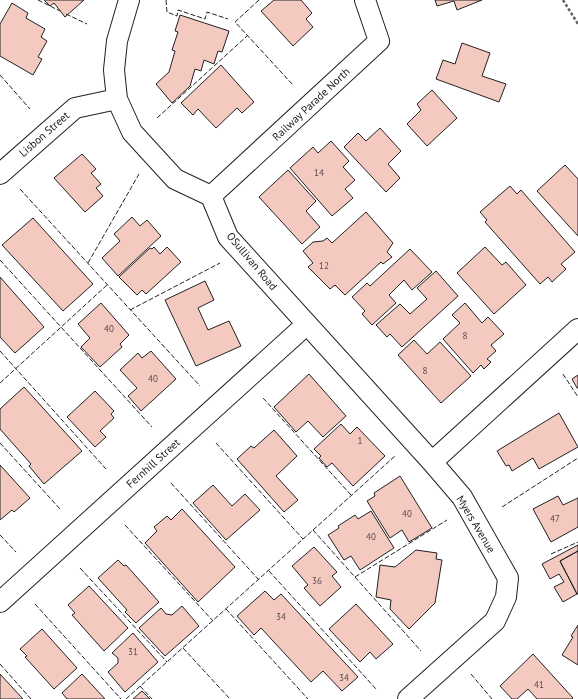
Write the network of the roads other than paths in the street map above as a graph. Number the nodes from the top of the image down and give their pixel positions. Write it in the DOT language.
graph roads {
  1 [pos="129,0"];
  2 [pos="365,0"];
  3 [pos="117,99"];
  4 [pos="0,174"];
  5 [pos="211,196"];
  6 [pos="307,324"];
  7 [pos="578,329"];
  8 [pos="432,462"];
  9 [pos="0,602"];
  10 [pos="408,699"];
  1 -- 3 [label="street"];
  2 -- 5 [label="street, Railway Parade North"];
  3 -- 4 [label="street, Lisbon Street"];
  3 -- 5 [label="street"];
  5 -- 6 [label="street, OSullivan Road"];
  6 -- 8 [label="street, OSullivan Road"];
  6 -- 9 [label="street, Fernhill Street"];
  7 -- 8 [label="street"];
  8 -- 10 [label="street, Myers Avenue"];
}
